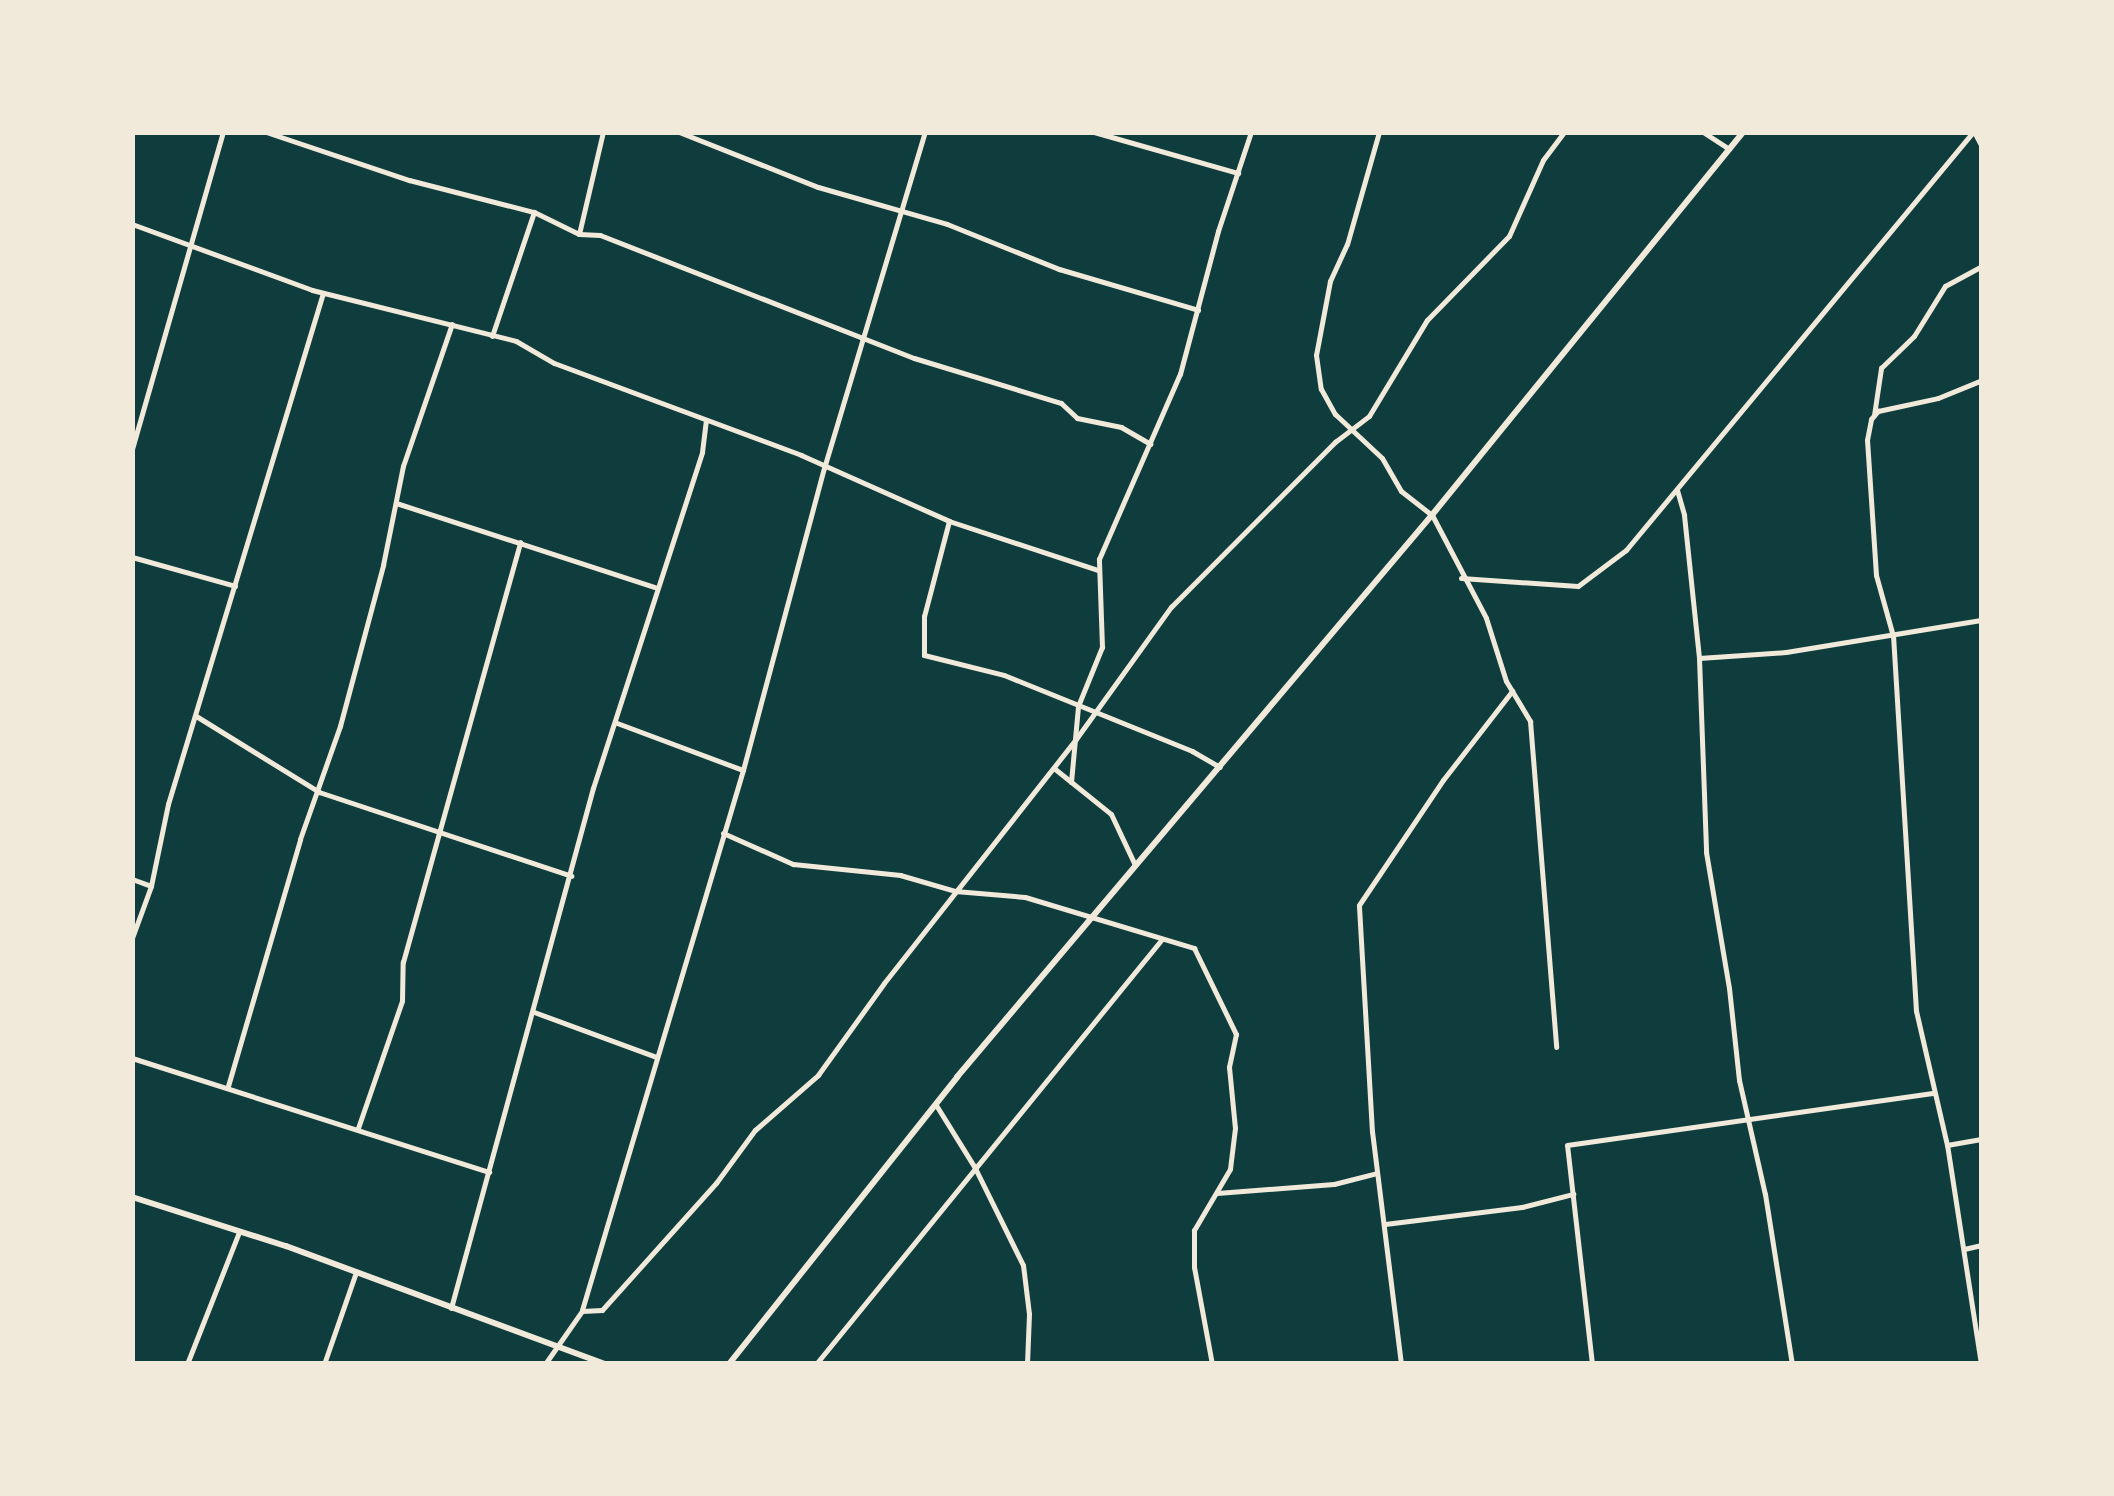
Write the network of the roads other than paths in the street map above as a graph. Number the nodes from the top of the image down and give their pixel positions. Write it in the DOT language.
graph roads {
  1 [pos="223,132"];
  2 [pos="266,132"];
  3 [pos="603,132"];
  4 [pos="679,132"];
  5 [pos="926,132"];
  6 [pos="1094,132"];
  7 [pos="1251,132"];
  8 [pos="1379,132"];
  9 [pos="1564,132"];
  10 [pos="1703,132"];
  11 [pos="1743,132"];
  12 [pos="1974,132"];
  13 [pos="1982,145"];
  14 [pos="1729,148"];
  15 [pos="1238,173"];
  16 [pos="534,212"];
  17 [pos="901,213"];
  18 [pos="132,224"];
  19 [pos="579,234"];
  20 [pos="193,248"];
  21 [pos="1982,266"];
  22 [pos="323,292"];
  23 [pos="1198,310"];
  24 [pos="452,324"];
  25 [pos="492,336"];
  26 [pos="865,338"];
  27 [pos="1982,380"];
  28 [pos="1874,414"];
  29 [pos="706,420"];
  30 [pos="1351,432"];
  31 [pos="1151,444"];
  32 [pos="132,449"];
  33 [pos="824,468"];
  34 [pos="1677,490"];
  35 [pos="396,503"];
  36 [pos="1432,515"];
  37 [pos="949,521"];
  38 [pos="520,542"];
  39 [pos="132,557"];
  40 [pos="1098,570"];
  41 [pos="1461,578"];
  42 [pos="235,586"];
  43 [pos="655,587"];
  44 [pos="1982,620"];
  45 [pos="1893,636"];
  46 [pos="1699,658"];
  47 [pos="1512,691"];
  48 [pos="1078,706"];
  49 [pos="1094,713"];
  50 [pos="196,716"];
  51 [pos="617,722"];
  52 [pos="1076,739"];
  53 [pos="1220,766"];
  54 [pos="1054,768"];
  55 [pos="744,770"];
  56 [pos="1071,782"];
  57 [pos="320,792"];
  58 [pos="440,832"];
  59 [pos="722,833"];
  60 [pos="1136,868"];
  61 [pos="570,876"];
  62 [pos="132,879"];
  63 [pos="151,886"];
  64 [pos="955,892"];
  65 [pos="1096,916"];
  66 [pos="132,938"];
  67 [pos="1162,939"];
  68 [pos="534,1012"];
  69 [pos="1556,1047"];
  70 [pos="656,1057"];
  71 [pos="132,1058"];
  72 [pos="228,1086"];
  73 [pos="1934,1093"];
  74 [pos="936,1105"];
  75 [pos="1749,1118"];
  76 [pos="358,1128"];
  77 [pos="1982,1139"];
  78 [pos="1947,1145"];
  79 [pos="975,1168"];
  80 [pos="489,1172"];
  81 [pos="1377,1173"];
  82 [pos="1215,1193"];
  83 [pos="1574,1194"];
  84 [pos="132,1196"];
  85 [pos="1385,1224"];
  86 [pos="239,1232"];
  87 [pos="1982,1245"];
  88 [pos="1964,1248"];
  89 [pos="356,1271"];
  90 [pos="451,1308"];
  91 [pos="582,1311"];
  92 [pos="558,1347"];
  93 [pos="186,1364"];
  94 [pos="324,1364"];
  95 [pos="545,1364"];
  96 [pos="605,1364"];
  97 [pos="729,1364"];
  98 [pos="816,1364"];
  99 [pos="1026,1364"];
  100 [pos="1212,1364"];
  101 [pos="1401,1364"];
  102 [pos="1592,1364"];
  103 [pos="1792,1364"];
  104 [pos="1980,1364"];
  1 -- 20 [label="street"];
  2 -- 16 [label="street"];
  3 -- 19 [label="street"];
  4 -- 17 [label="street"];
  5 -- 17 [label="street"];
  6 -- 15 [label="street"];
  7 -- 15 [label="street"];
  8 -- 30 [label="street"];
  9 -- 30 [label="street"];
  10 -- 14 [label="street"];
  11 -- 14 [label="street"];
  12 -- 13 [label="street"];
  12 -- 34 [label="street"];
  14 -- 36 [label="street"];
  15 -- 23 [label="street"];
  16 -- 19 [label="street"];
  16 -- 25 [label="street"];
  17 -- 23 [label="street"];
  17 -- 26 [label="street"];
  18 -- 20 [label="street"];
  19 -- 26 [label="street"];
  20 -- 22 [label="street"];
  20 -- 32 [label="street"];
  21 -- 28 [label="street"];
  22 -- 24 [label="street"];
  22 -- 42 [label="street"];
  23 -- 31 [label="street"];
  24 -- 25 [label="street"];
  24 -- 35 [label="street"];
  25 -- 29 [label="street"];
  26 -- 31 [label="street"];
  26 -- 33 [label="street"];
  27 -- 28 [label="street"];
  28 -- 45 [label="street"];
  29 -- 33 [label="street"];
  29 -- 43 [label="street"];
  30 -- 36 [label="street"];
  30 -- 49 [label="street"];
  31 -- 40 [label="street"];
  33 -- 37 [label="street"];
  33 -- 55 [label="street"];
  34 -- 41 [label="street"];
  34 -- 46 [label="street"];
  35 -- 38 [label="street"];
  35 -- 57 [label="street"];
  36 -- 41 [label="street"];
  36 -- 53 [label="street"];
  37 -- 40 [label="street"];
  37 -- 48 [label="street"];
  38 -- 43 [label="street"];
  38 -- 58 [label="street"];
  39 -- 42 [label="street"];
  40 -- 48 [label="street"];
  41 -- 47 [label="street"];
  42 -- 50 [label="street"];
  43 -- 51 [label="street"];
  44 -- 45 [label="street"];
  45 -- 46 [label="street"];
  45 -- 73 [label="street"];
  46 -- 75 [label="street"];
  47 -- 69 [label="street"];
  47 -- 81 [label="street"];
  48 -- 49 [label="street"];
  48 -- 52 [label="street"];
  49 -- 52 [label="street"];
  49 -- 53 [label="street"];
  50 -- 57 [label="street"];
  50 -- 63 [label="street"];
  51 -- 55 [label="street"];
  51 -- 61 [label="street"];
  52 -- 54 [label="street"];
  52 -- 56 [label="street"];
  53 -- 60 [label="street"];
  54 -- 56 [label="street"];
  54 -- 64 [label="street"];
  55 -- 59 [label="street"];
  56 -- 60 [label="street"];
  57 -- 58 [label="street"];
  57 -- 72 [label="street"];
  58 -- 61 [label="street"];
  58 -- 76 [label="street"];
  59 -- 64 [label="street"];
  59 -- 70 [label="street"];
  60 -- 65 [label="street"];
  61 -- 68 [label="street"];
  62 -- 63 [label="street"];
  63 -- 66 [label="street"];
  64 -- 65 [label="street"];
  64 -- 91 [label="street"];
  65 -- 67 [label="street"];
  65 -- 74 [label="street"];
  67 -- 79 [label="street"];
  67 -- 82 [label="street"];
  68 -- 70 [label="street"];
  68 -- 80 [label="street"];
  70 -- 91 [label="street"];
  71 -- 72 [label="street"];
  72 -- 76 [label="street"];
  73 -- 75 [label="street"];
  73 -- 78 [label="street"];
  74 -- 79 [label="street"];
  74 -- 97 [label="street"];
  75 -- 83 [label="street"];
  75 -- 103 [label="street"];
  76 -- 80 [label="street"];
  77 -- 78 [label="street"];
  78 -- 88 [label="street"];
  79 -- 98 [label="street"];
  79 -- 99 [label="street"];
  80 -- 90 [label="street"];
  81 -- 82 [label="street"];
  81 -- 85 [label="street"];
  82 -- 100 [label="street"];
  83 -- 85 [label="street"];
  83 -- 102 [label="street"];
  84 -- 86 [label="street"];
  85 -- 101 [label="street"];
  86 -- 89 [label="street"];
  86 -- 93 [label="street"];
  87 -- 88 [label="street"];
  88 -- 104 [label="street"];
  89 -- 90 [label="street"];
  89 -- 94 [label="street"];
  90 -- 92 [label="street"];
  91 -- 92 [label="street"];
  92 -- 95 [label="street"];
  92 -- 96 [label="street"];
}
